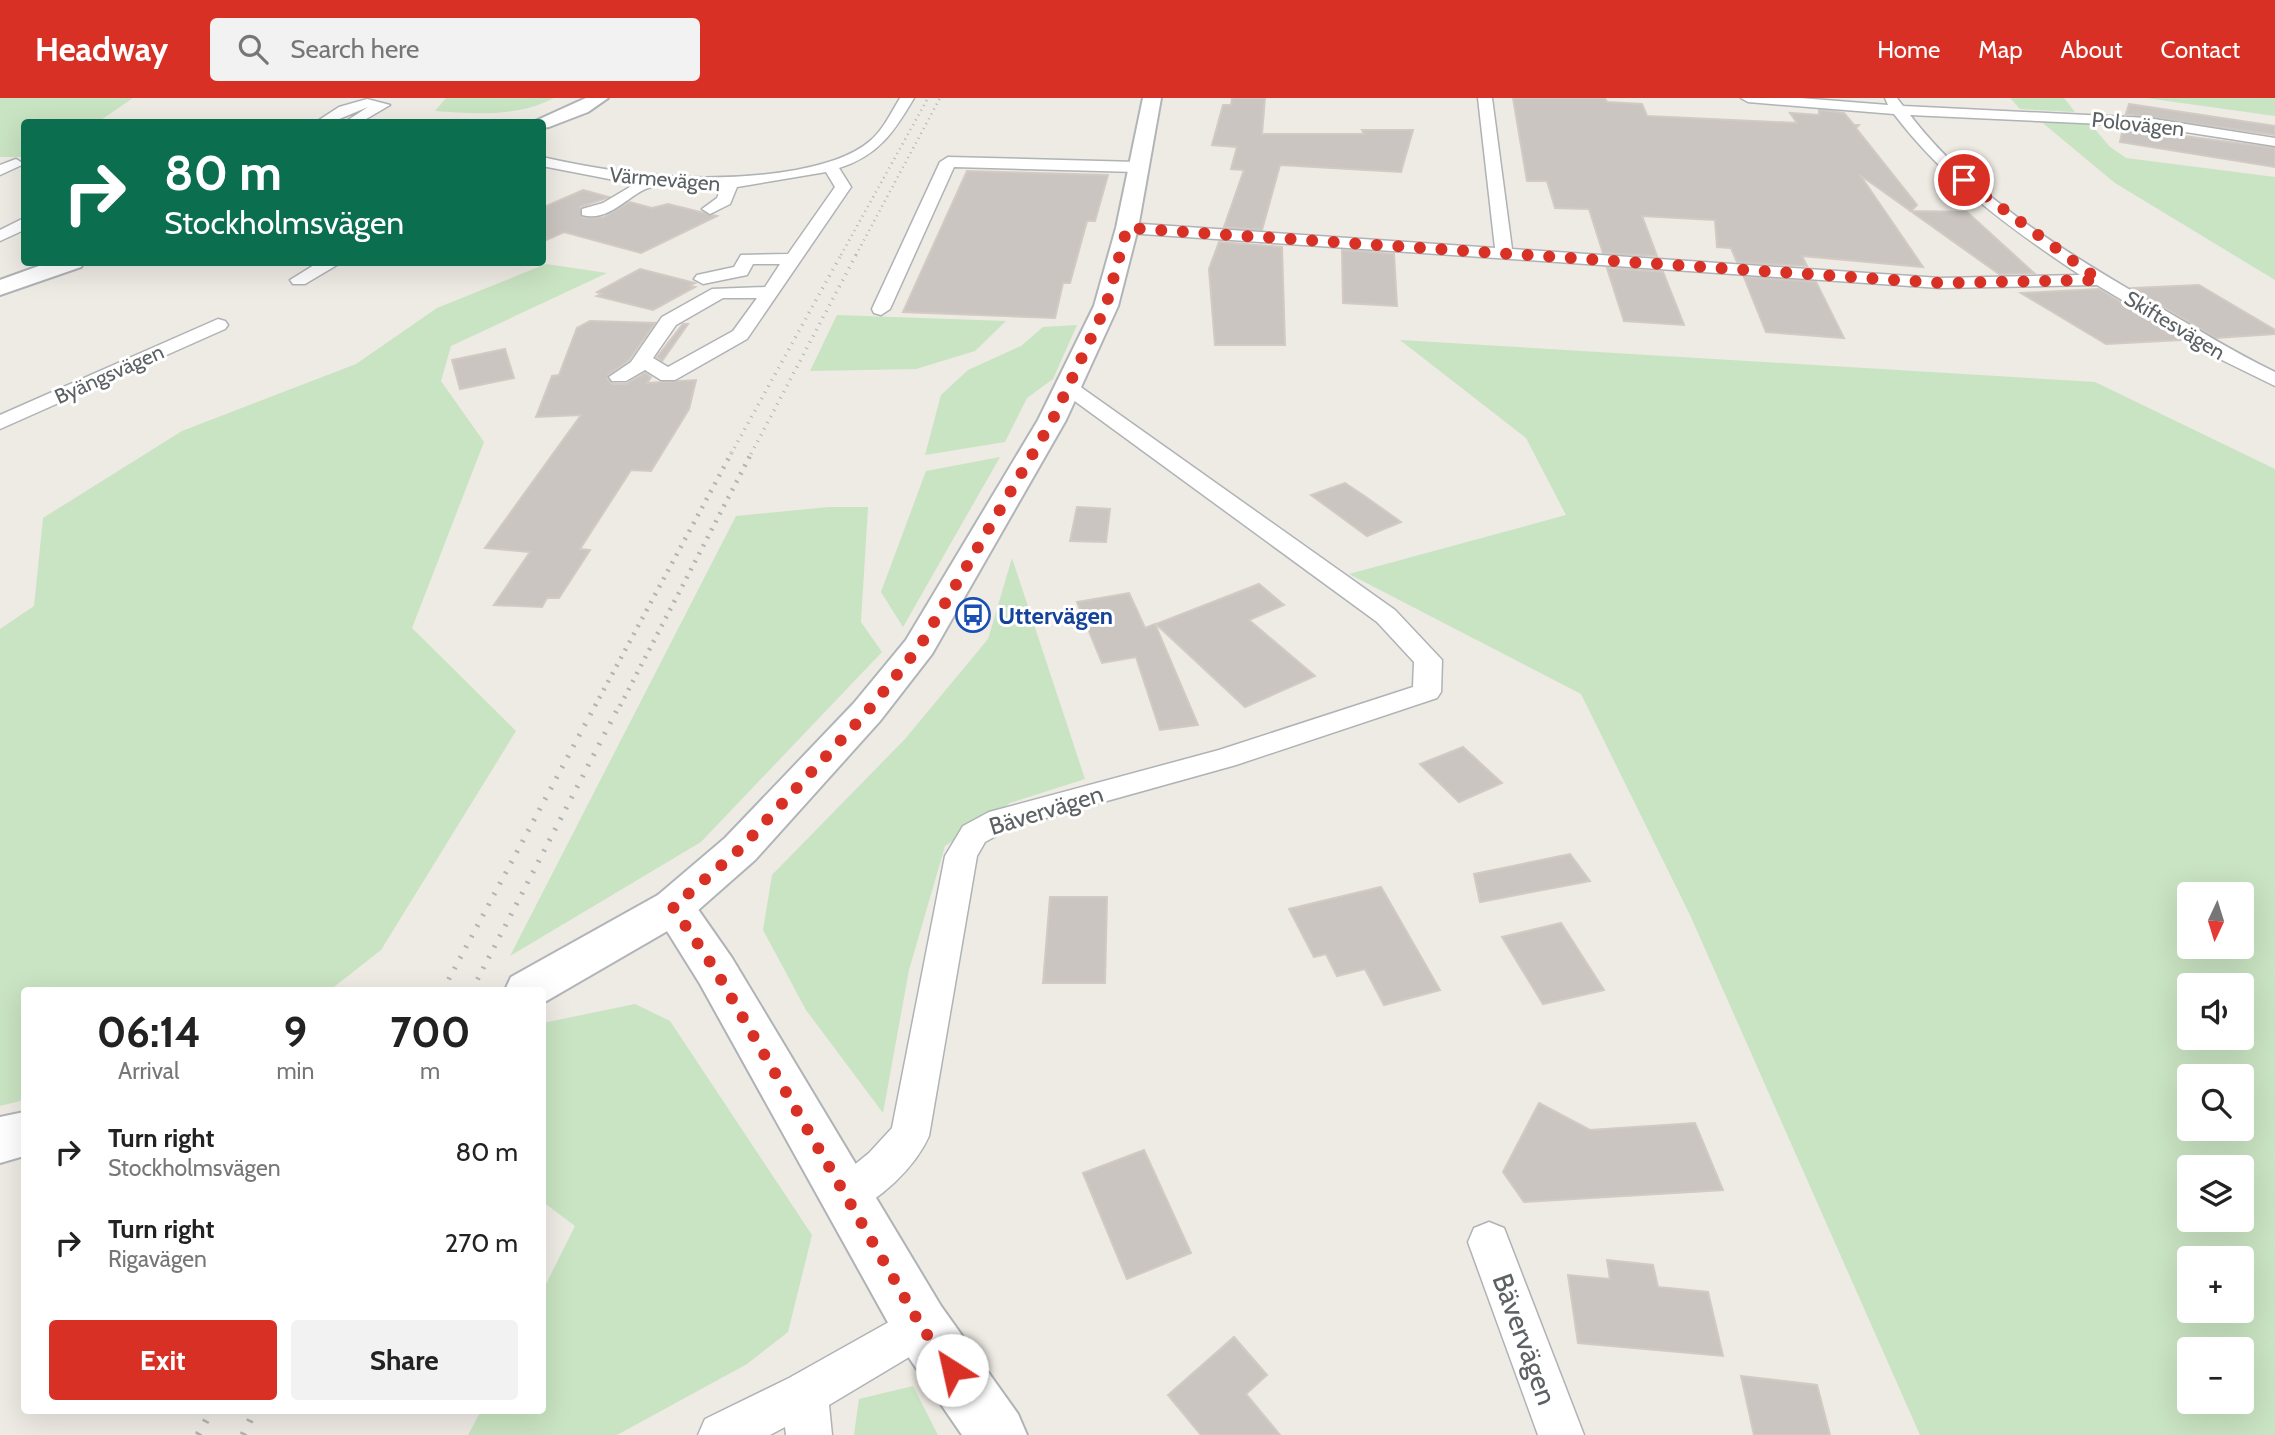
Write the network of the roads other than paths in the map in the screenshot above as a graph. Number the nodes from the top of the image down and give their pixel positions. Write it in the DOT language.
graph roads {
  1 [pos="599,98"];
  2 [pos="907,98"];
  3 [pos="1152,98"];
  4 [pos="1485,98"];
  5 [pos="1748,98"];
  6 [pos="1894,104"];
  7 [pos="328,119"];
  8 [pos="357,119"];
  9 [pos="546,121"];
  10 [pos="2275,142"];
  11 [pos="546,163"];
  12 [pos="16,164"];
  13 [pos="830,167"];
  14 [pos="1137,167"];
  15 [pos="0,170"];
  16 [pos="650,181"];
  17 [pos="730,184"];
  18 [pos="710,209"];
  19 [pos="589,212"];
  20 [pos="21,225"];
  21 [pos="1127,228"];
  22 [pos="2,236"];
  23 [pos="1504,251"];
  24 [pos="792,259"];
  25 [pos="62,266"];
  26 [pos="326,266"];
  27 [pos="741,271"];
  28 [pos="299,279"];
  29 [pos="703,279"];
  30 [pos="2099,280"];
  31 [pos="0,288"];
  32 [pos="769,292"];
  33 [pos="727,293"];
  34 [pos="881,309"];
  35 [pos="218,325"];
  36 [pos="641,359"];
  37 [pos="618,377"];
  38 [pos="2275,380"];
  39 [pos="1068,387"];
  40 [pos="0,423"];
  41 [pos="673,907"];
  42 [pos="533,987"];
  43 [pos="21,1135"];
  44 [pos="0,1140"];
  45 [pos="846,1196"];
  46 [pos="1489,1242"];
  47 [pos="921,1326"];
  48 [pos="807,1415"];
  49 [pos="721,1435"];
  50 [pos="997,1435"];
  51 [pos="1561,1435"];
  1 -- 9 [label="main road"];
  2 -- 13 [label="street, Värmevägen"];
  3 -- 14 [label="main road"];
  4 -- 23 [label="street"];
  5 -- 6 [label="street, Polovägen"];
  6 -- 10 [label="street, Polovägen"];
  6 -- 30 [label="street, Skiftesvägen"];
  7 -- 8 [label="street"];
  11 -- 16 [label="street, Värmevägen"];
  12 -- 15 [label="street"];
  13 -- 17 [label="street, Värmevägen"];
  13 -- 24 [label="street"];
  14 -- 21 [label="main road"];
  14 -- 34 [label="street"];
  16 -- 17 [label="street, Värmevägen"];
  16 -- 19 [label="street"];
  17 -- 18 [label="street"];
  20 -- 22 [label="street"];
  21 -- 23 [label="street"];
  21 -- 39 [label="main road"];
  23 -- 30 [label="street"];
  24 -- 27 [label="street"];
  24 -- 32 [label="street"];
  25 -- 31 [label="main road"];
  26 -- 28 [label="street"];
  27 -- 29 [label="street"];
  27 -- 33 [label="street"];
  30 -- 38 [label="street, Skiftesvägen"];
  32 -- 33 [label="street"];
  32 -- 36 [label="street"];
  33 -- 36 [label="street"];
  35 -- 40 [label="street, Byängsvägen"];
  36 -- 37 [label="street"];
  39 -- 41 [label="main road"];
  39 -- 45 [label="street, Bävervägen"];
  41 -- 42 [label="main road"];
  41 -- 45 [label="main road"];
  43 -- 44 [label="main road"];
  45 -- 47 [label="main road"];
  46 -- 51 [label="street, Bävervägen"];
  47 -- 48 [label="street"];
  47 -- 50 [label="main road"];
  48 -- 49 [label="street"];
}
